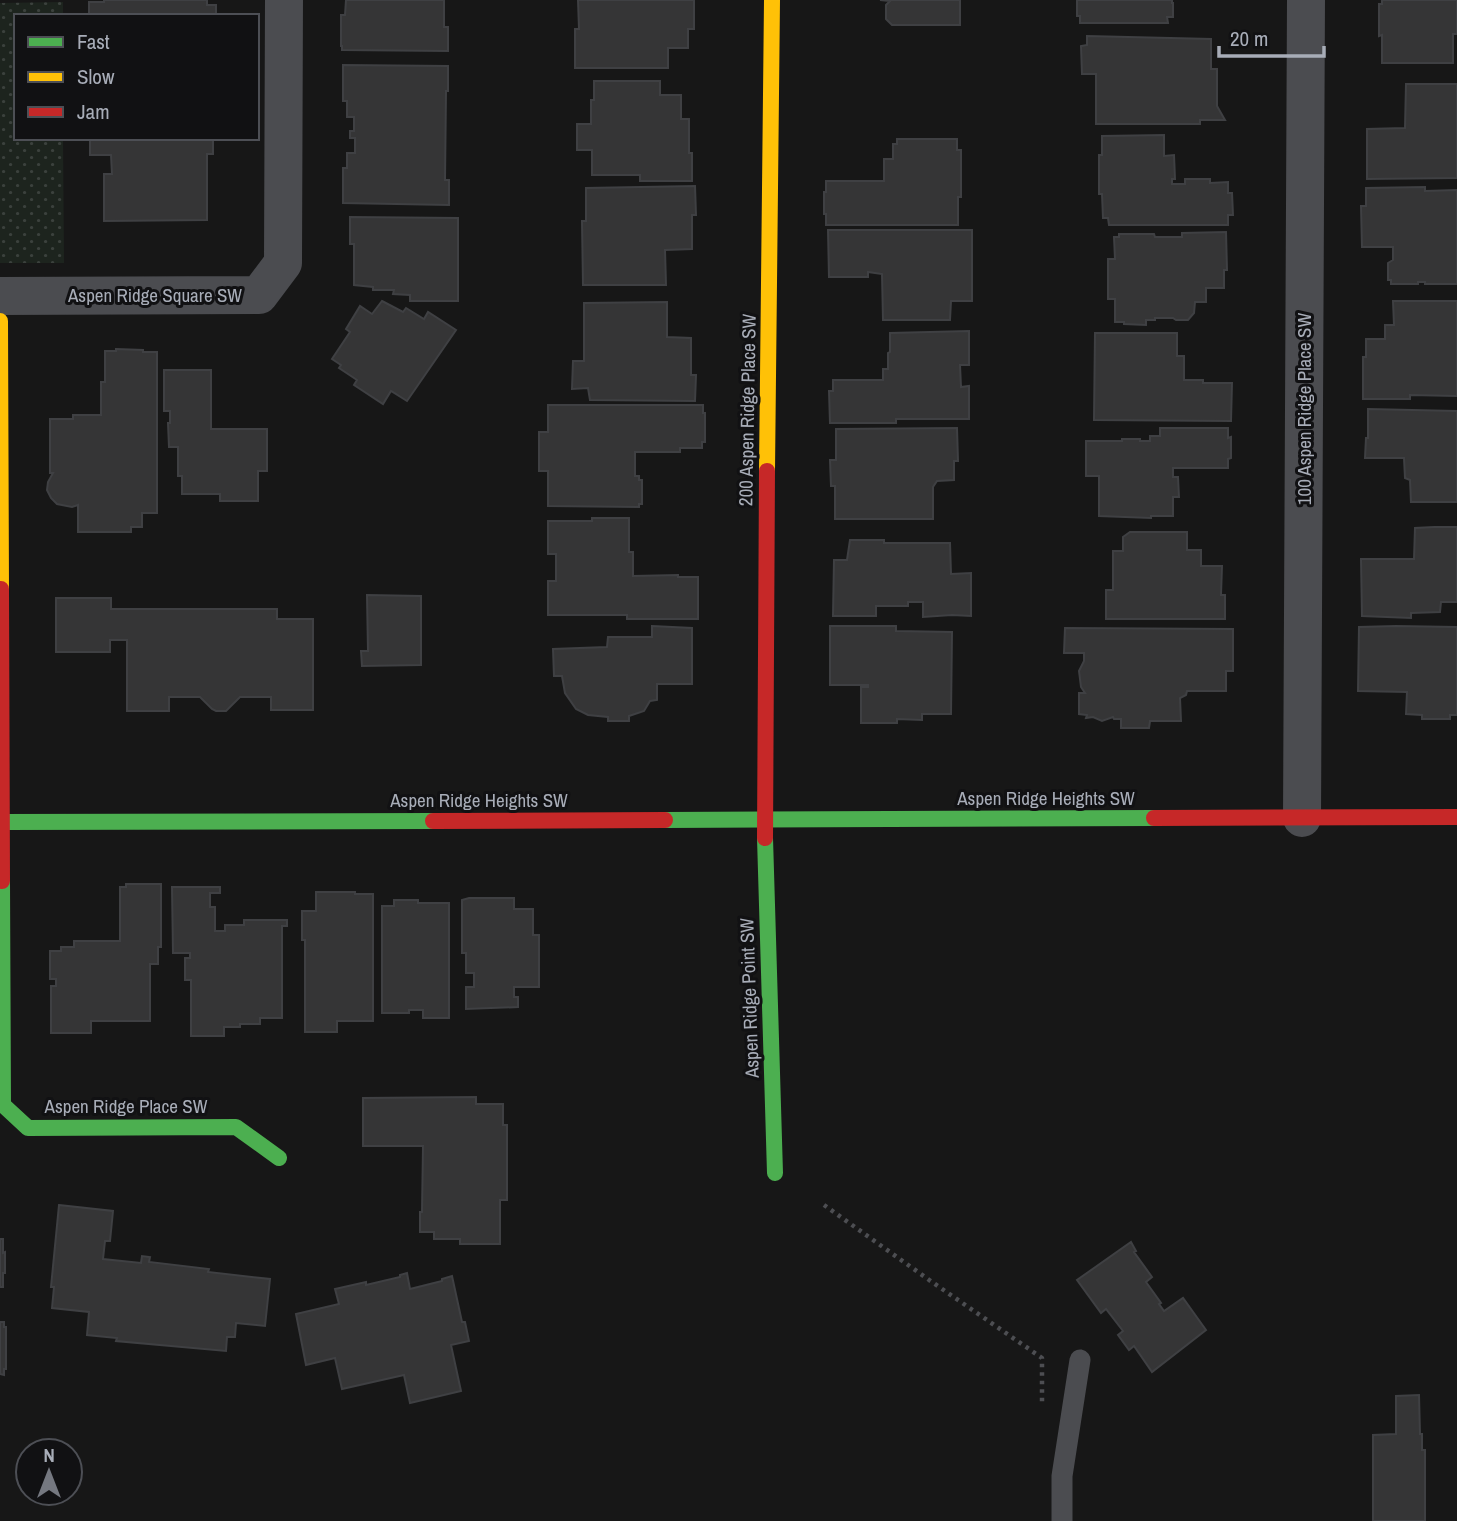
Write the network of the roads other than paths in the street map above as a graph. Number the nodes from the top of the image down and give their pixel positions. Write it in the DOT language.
graph roads {
  1 [pos="284,0"];
  2 [pos="772,0"];
  3 [pos="1307,0"];
  4 [pos="0,296"];
  5 [pos="0,321"];
  6 [pos="1457,817"];
  7 [pos="1302,818"];
  8 [pos="764,821"];
  9 [pos="2,822"];
  10 [pos="279,1157"];
  11 [pos="775,1173"];
  12 [pos="1080,1360"];
  13 [pos="1062,1521"];
  1 -- 4 [label="street, Aspen Ridge Square SW"];
  2 -- 8 [label="street, 200 Aspen Ridge Place SW"];
  3 -- 7 [label="street, 100 Aspen Ridge Place SW"];
  5 -- 9 [label="street"];
  6 -- 7 [label="street, Aspen Ridge Heights SW"];
  7 -- 8 [label="street, Aspen Ridge Heights SW"];
  8 -- 9 [label="street, Aspen Ridge Heights SW"];
  8 -- 11 [label="street, Aspen Ridge Point SW"];
  9 -- 10 [label="street, Aspen Ridge Place SW"];
  12 -- 13 [label="lane"];
}
